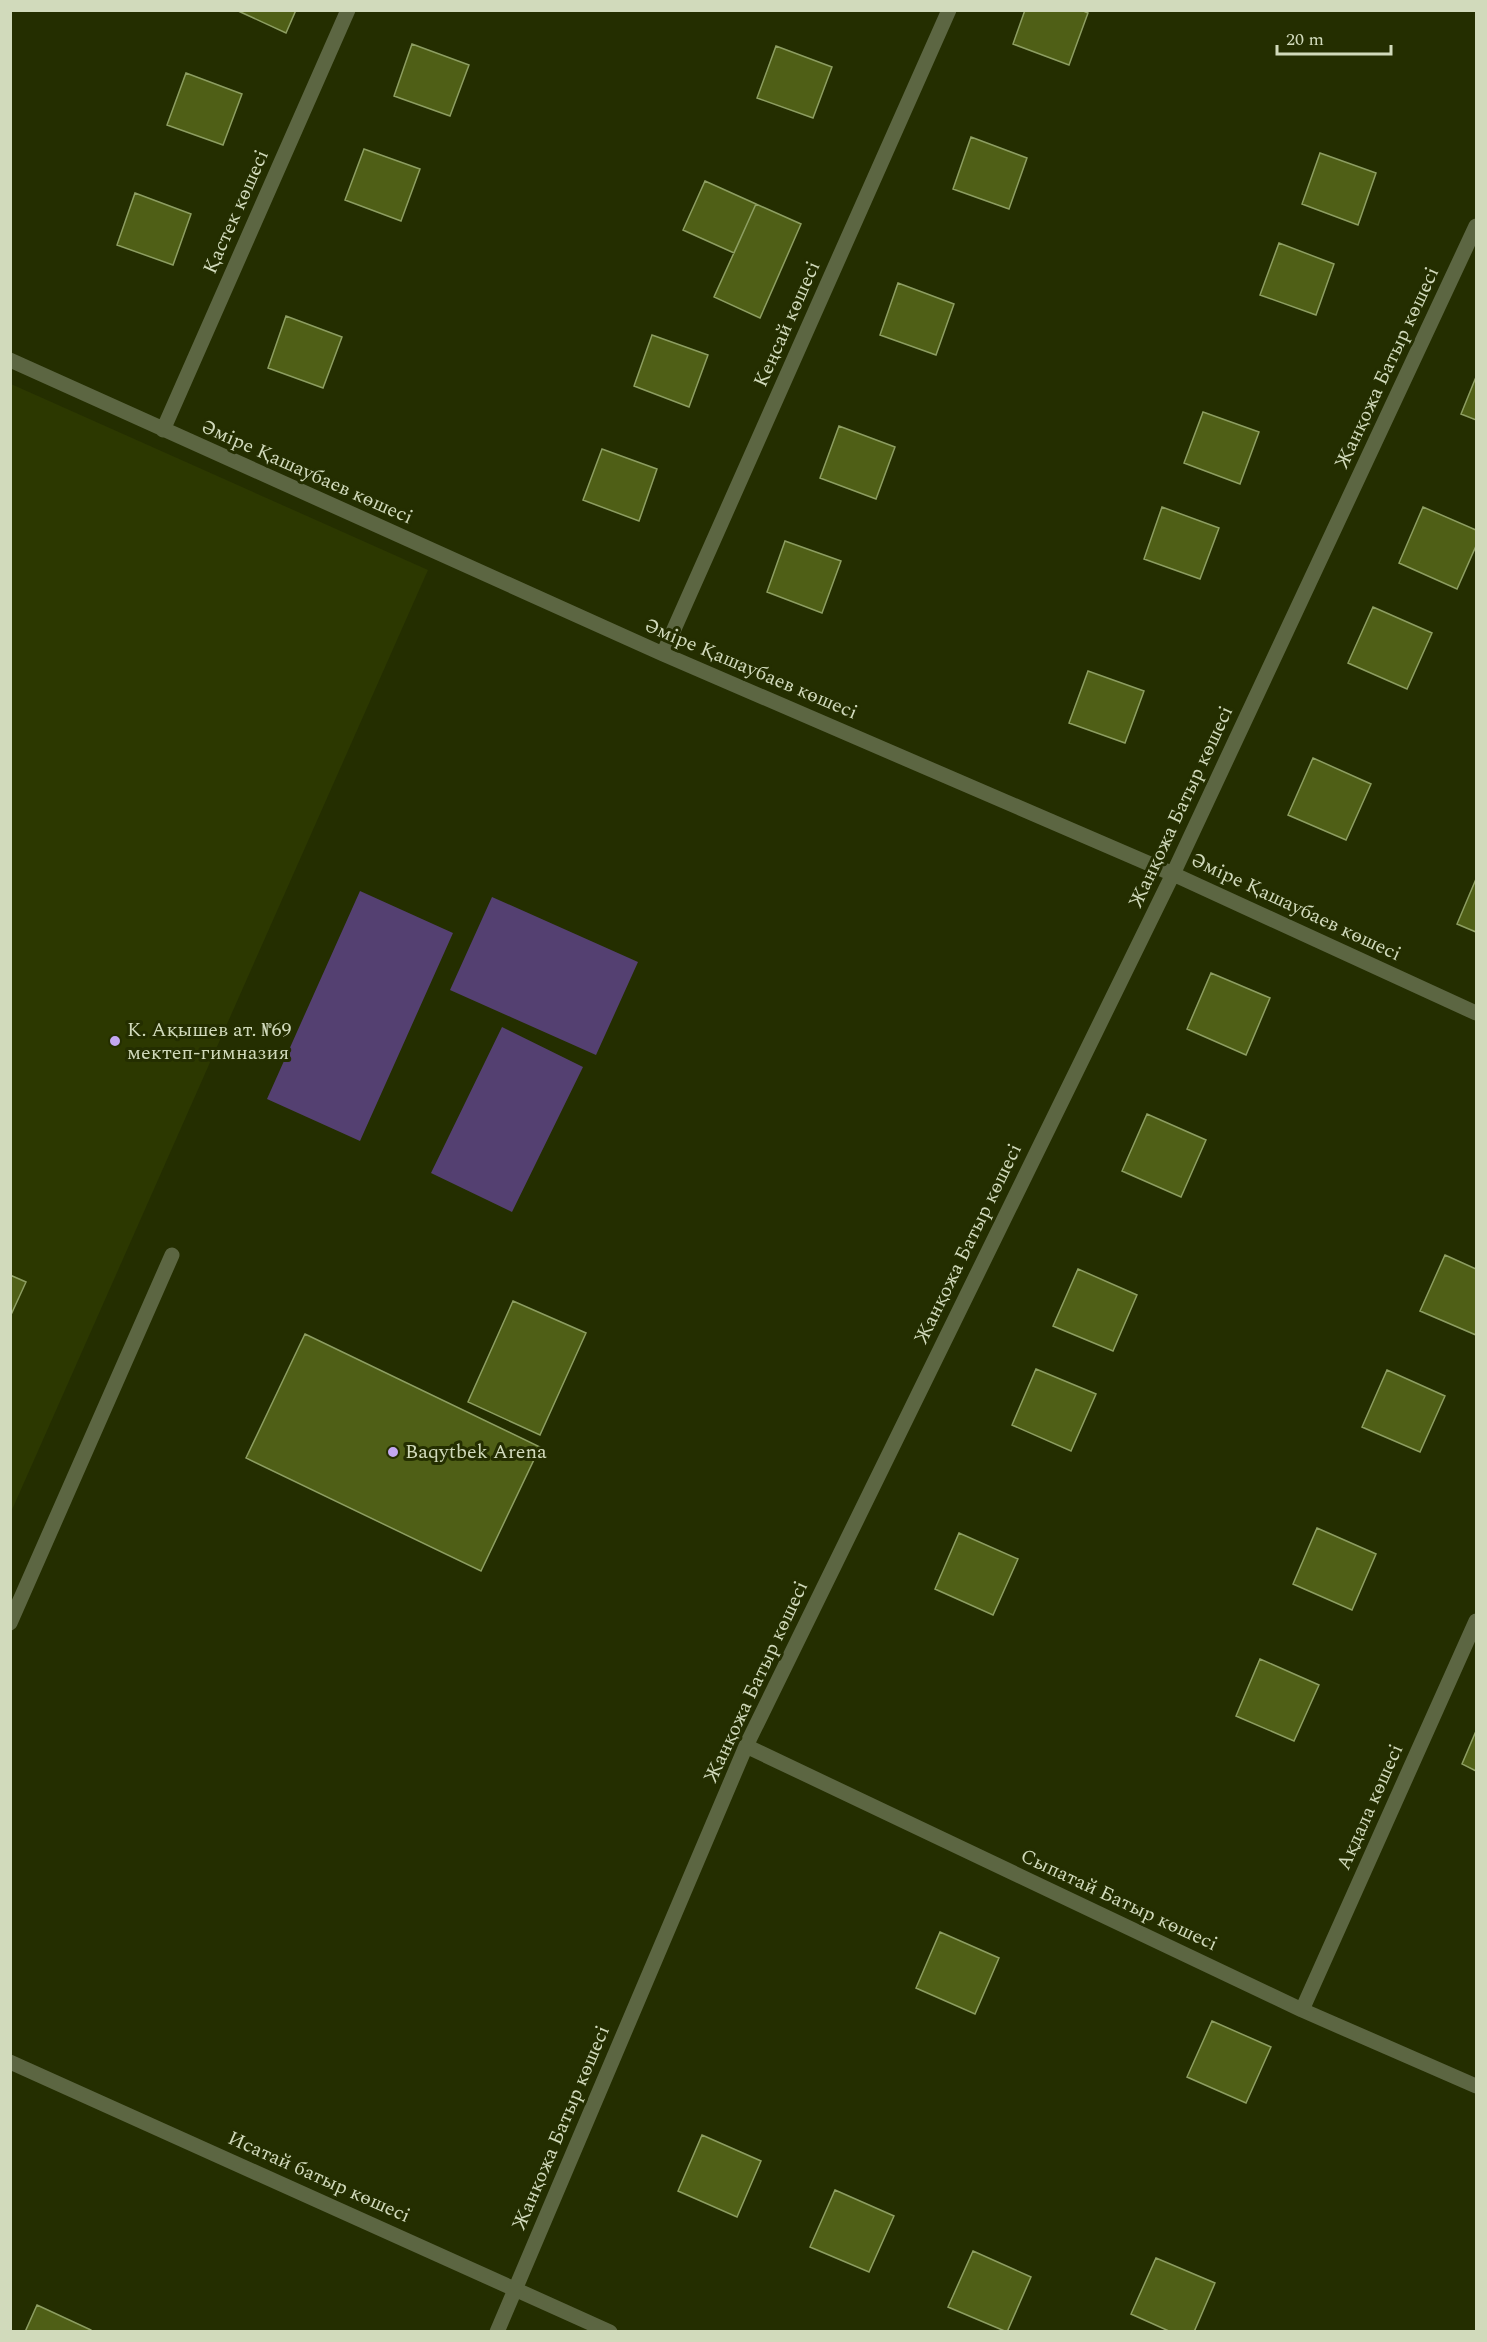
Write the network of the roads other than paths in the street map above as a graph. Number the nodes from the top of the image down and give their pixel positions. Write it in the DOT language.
graph roads {
  1 [pos="348,10"];
  2 [pos="949,10"];
  3 [pos="1476,226"];
  4 [pos="10,360"];
  5 [pos="163,430"];
  6 [pos="663,654"];
  7 [pos="1173,874"];
  8 [pos="1476,1012"];
  9 [pos="172,1255"];
  10 [pos="1476,1621"];
  11 [pos="10,1623"];
  12 [pos="746,1746"];
  13 [pos="1302,2010"];
  14 [pos="10,2062"];
  15 [pos="1476,2086"];
  16 [pos="515,2288"];
  17 [pos="497,2331"];
  18 [pos="610,2331"];
  1 -- 5 [label="street, Қастек көшесі"];
  2 -- 6 [label="street, Кеңсай көшесі"];
  3 -- 7 [label="street, Жанқожа Батыр көшесі"];
  4 -- 5 [label="street, Әміре Қашаубаев көшесі"];
  5 -- 6 [label="street, Әміре Қашаубаев көшесі"];
  6 -- 7 [label="street, Әміре Қашаубаев көшесі"];
  7 -- 8 [label="street, Әміре Қашаубаев көшесі"];
  7 -- 12 [label="street, Жанқожа Батыр көшесі"];
  9 -- 11 [label="street"];
  10 -- 13 [label="street, Ақдала көшесі"];
  12 -- 13 [label="street, Сыпатай Батыр көшесі"];
  12 -- 16 [label="street, Жанқожа Батыр көшесі"];
  13 -- 15 [label="street, Сыпатай Батыр көшесі"];
  14 -- 16 [label="street, Исатай батыр көшесі"];
  16 -- 17 [label="street, Жанқожа Батыр көшесі"];
  16 -- 18 [label="street, Исатай батыр көшесі"];
}
